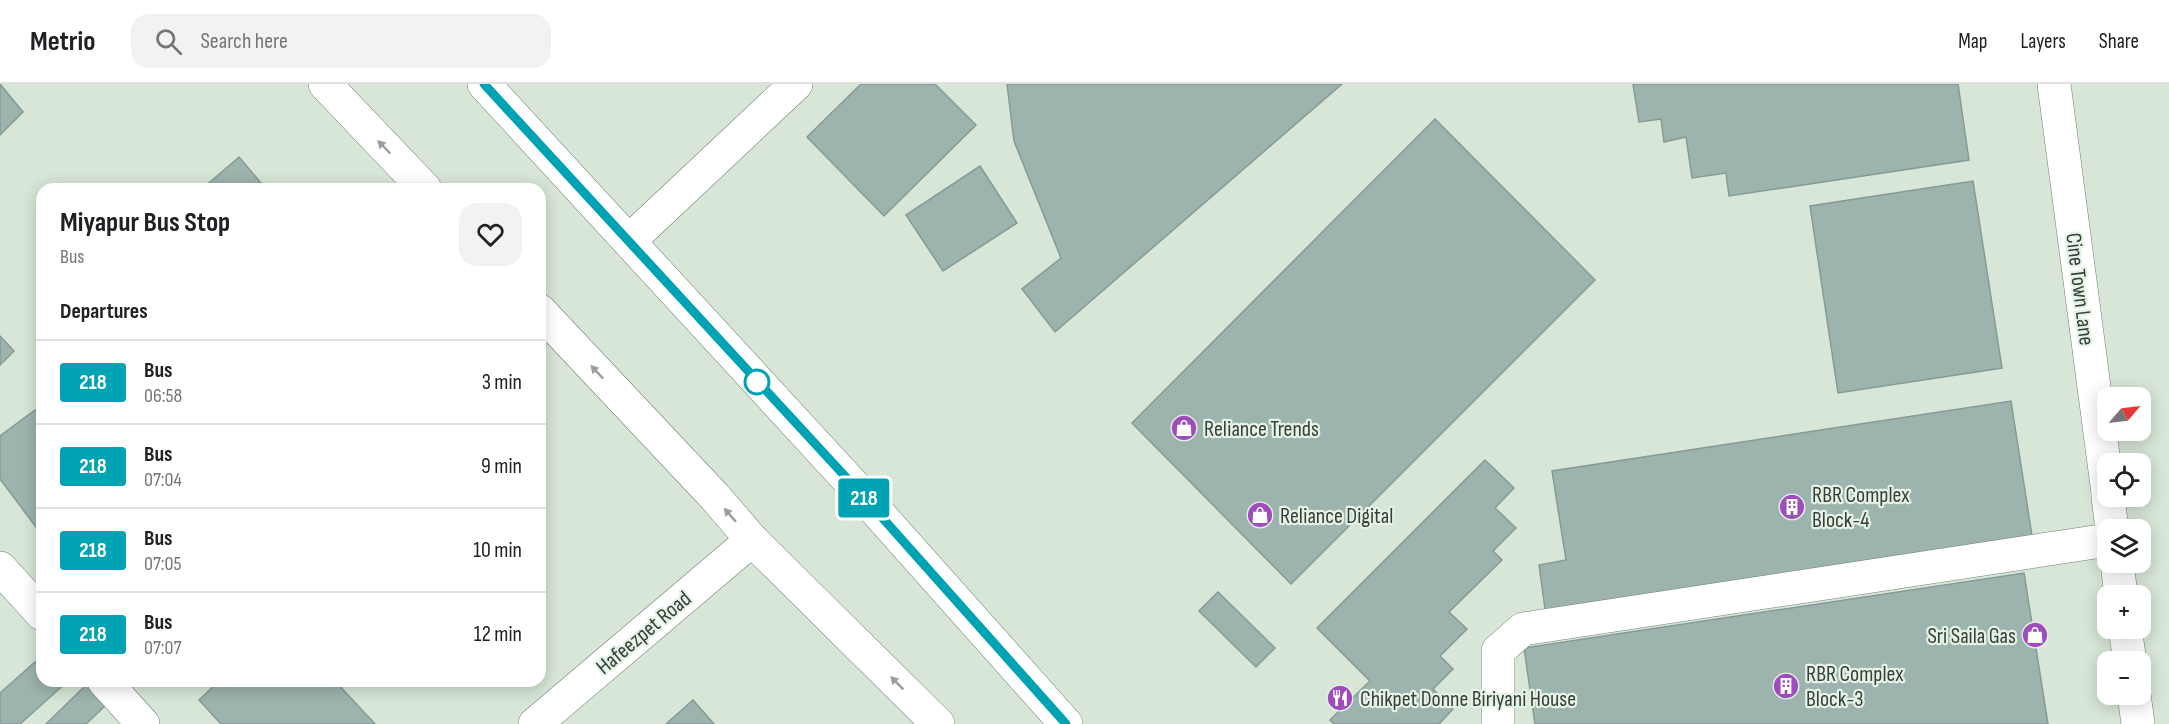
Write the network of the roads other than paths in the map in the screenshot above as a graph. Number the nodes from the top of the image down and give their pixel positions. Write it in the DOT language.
graph roads {
  1 [pos="325,84"];
  2 [pos="483,84"];
  3 [pos="796,84"];
  4 [pos="2054,84"];
  5 [pos="419,183"];
  6 [pos="629,241"];
  7 [pos="546,317"];
  8 [pos="2102,453"];
  9 [pos="752,540"];
  10 [pos="2097,542"];
  11 [pos="0,568"];
  12 [pos="36,597"];
  13 [pos="109,687"];
  14 [pos="2135,705"];
  15 [pos="143,724"];
  16 [pos="535,724"];
  17 [pos="938,724"];
  18 [pos="1066,724"];
  19 [pos="1498,724"];
  20 [pos="2138,724"];
  5 -- 1 [label="main road, one-way"];
  2 -- 6 [label="main road"];
  3 -- 6 [label="main road"];
  4 -- 8 [label="main road, Cine Town Lane"];
  6 -- 18 [label="main road"];
  9 -- 7 [label="main road, one-way"];
  9 -- 16 [label="main road, Hafeezpet Road"];
  17 -- 9 [label="main road, one-way"];
  10 -- 19 [label="main road"];
  11 -- 12 [label="main road"];
  13 -- 15 [label="main road"];
  14 -- 20 [label="main road"];
}
